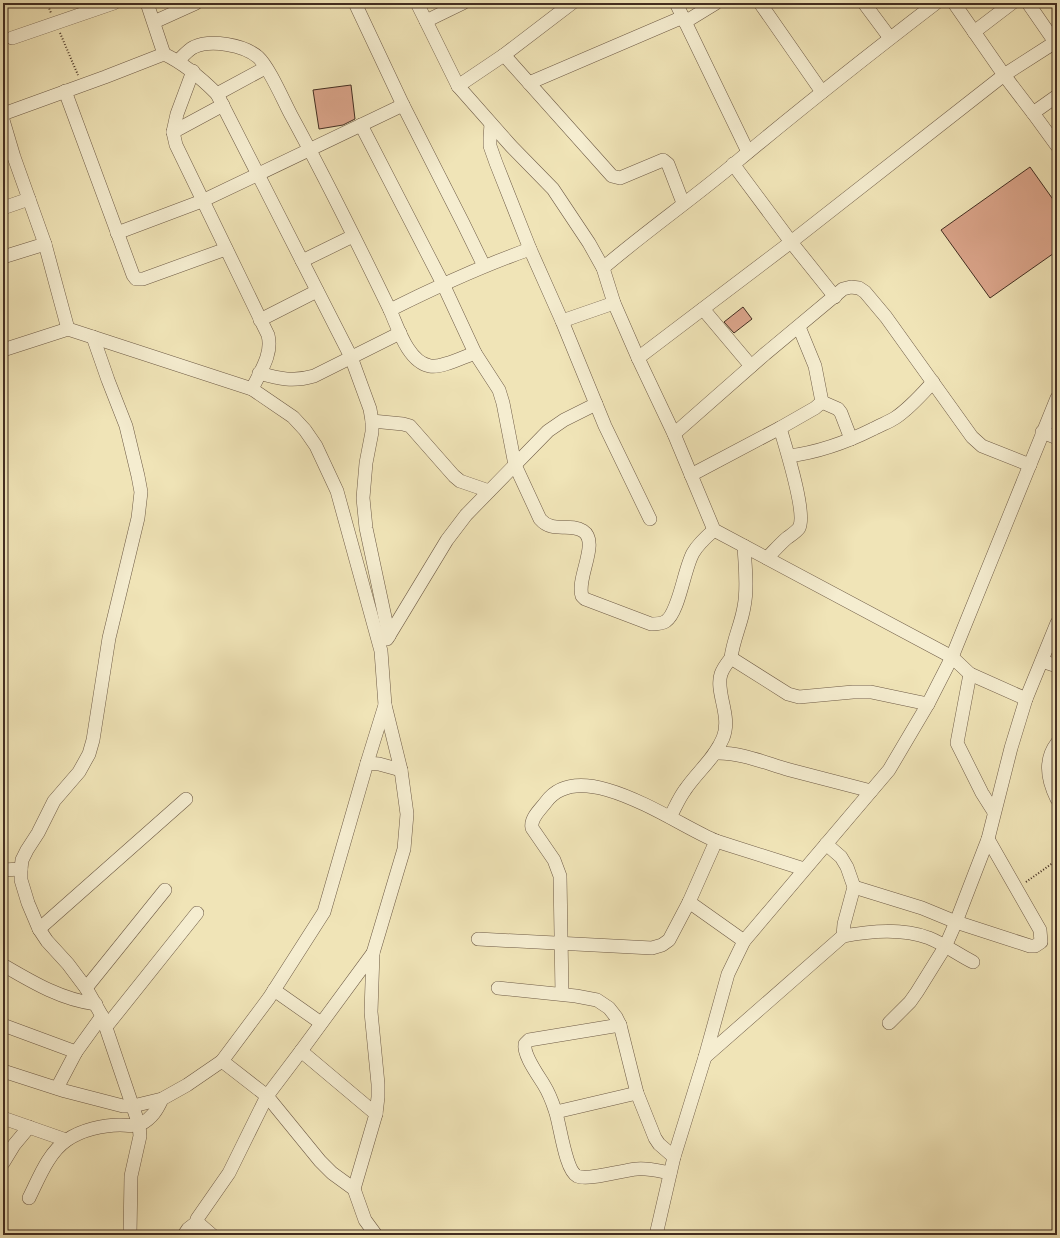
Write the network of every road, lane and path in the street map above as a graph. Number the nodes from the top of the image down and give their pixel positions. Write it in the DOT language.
graph roads {
  1 [pos="47,3"];
  2 [pos="114,3"];
  3 [pos="147,3"];
  4 [pos="196,3"];
  5 [pos="355,3"];
  6 [pos="417,3"];
  7 [pos="463,3"];
  8 [pos="572,3"];
  9 [pos="676,3"];
  10 [pos="716,3"];
  11 [pos="760,3"];
  12 [pos="864,3"];
  13 [pos="936,3"];
  14 [pos="954,3"];
  15 [pos="1012,3"];
  16 [pos="1028,3"];
  17 [pos="684,20"];
  18 [pos="426,21"];
  19 [pos="56,22"];
  20 [pos="154,22"];
  21 [pos="974,32"];
  22 [pos="12,38"];
  23 [pos="890,38"];
  24 [pos="1056,42"];
  25 [pos="164,54"];
  26 [pos="504,55"];
  27 [pos="178,61"];
  28 [pos="265,68"];
  29 [pos="193,71"];
  30 [pos="1004,75"];
  31 [pos="529,84"];
  32 [pos="82,85"];
  33 [pos="458,86"];
  34 [pos="65,91"];
  35 [pos="822,92"];
  36 [pos="1056,98"];
  37 [pos="220,100"];
  38 [pos="403,105"];
  39 [pos="1034,113"];
  40 [pos="3,114"];
  41 [pos="3,120"];
  42 [pos="492,124"];
  43 [pos="361,125"];
  44 [pos="173,132"];
  45 [pos="1057,146"];
  46 [pos="310,149"];
  47 [pos="748,152"];
  48 [pos="8,159"];
  49 [pos="734,164"];
  50 [pos="257,174"];
  51 [pos="29,199"];
  52 [pos="202,201"];
  53 [pos="683,203"];
  54 [pos="3,208"];
  55 [pos="117,233"];
  56 [pos="353,236"];
  57 [pos="791,242"];
  58 [pos="45,244"];
  59 [pos="226,249"];
  60 [pos="530,249"];
  61 [pos="3,257"];
  62 [pos="302,261"];
  63 [pos="484,266"];
  64 [pos="603,268"];
  65 [pos="443,284"];
  66 [pos="317,291"];
  67 [pos="835,297"];
  68 [pos="614,303"];
  69 [pos="703,309"];
  70 [pos="390,310"];
  71 [pos="260,320"];
  72 [pos="562,321"];
  73 [pos="799,327"];
  74 [pos="68,329"];
  75 [pos="400,333"];
  76 [pos="93,337"];
  77 [pos="3,350"];
  78 [pos="475,353"];
  79 [pos="350,357"];
  80 [pos="638,358"];
  81 [pos="751,366"];
  82 [pos="259,373"];
  83 [pos="933,382"];
  84 [pos="252,389"];
  85 [pos="1057,398"];
  86 [pos="822,402"];
  87 [pos="596,404"];
  88 [pos="372,421"];
  89 [pos="780,428"];
  90 [pos="1042,432"];
  91 [pos="674,434"];
  92 [pos="1057,438"];
  93 [pos="851,439"];
  94 [pos="789,456"];
  95 [pos="514,465"];
  96 [pos="1030,465"];
  97 [pos="691,475"];
  98 [pos="489,491"];
  99 [pos="650,519"];
  100 [pos="714,530"];
  101 [pos="744,546"];
  102 [pos="767,558"];
  103 [pos="1057,623"];
  104 [pos="389,636"];
  105 [pos="381,651"];
  106 [pos="952,656"];
  107 [pos="731,658"];
  108 [pos="1042,661"];
  109 [pos="1057,666"];
  110 [pos="970,674"];
  111 [pos="1026,699"];
  112 [pos="928,704"];
  113 [pos="385,705"];
  114 [pos="1057,743"];
  115 [pos="715,753"];
  116 [pos="1053,759"];
  117 [pos="367,763"];
  118 [pos="401,770"];
  119 [pos="871,791"];
  120 [pos="1057,799"];
  121 [pos="186,800"];
  122 [pos="994,812"];
  123 [pos="670,817"];
  124 [pos="988,839"];
  125 [pos="716,840"];
  126 [pos="826,844"];
  127 [pos="1057,860"];
  128 [pos="21,869"];
  129 [pos="804,869"];
  130 [pos="3,870"];
  131 [pos="854,887"];
  132 [pos="1017,889"];
  133 [pos="165,890"];
  134 [pos="689,902"];
  135 [pos="197,913"];
  136 [pos="956,922"];
  137 [pos="39,929"];
  138 [pos="843,936"];
  139 [pos="478,939"];
  140 [pos="744,941"];
  141 [pos="562,943"];
  142 [pos="944,947"];
  143 [pos="373,953"];
  144 [pos="973,962"];
  145 [pos="3,965"];
  146 [pos="86,988"];
  147 [pos="498,988"];
  148 [pos="274,990"];
  149 [pos="562,994"];
  150 [pos="96,1004"];
  151 [pos="104,1022"];
  152 [pos="321,1023"];
  153 [pos="889,1023"];
  154 [pos="3,1025"];
  155 [pos="620,1025"];
  156 [pos="301,1051"];
  157 [pos="76,1052"];
  158 [pos="705,1057"];
  159 [pos="222,1061"];
  160 [pos="3,1071"];
  161 [pos="56,1088"];
  162 [pos="637,1093"];
  163 [pos="267,1096"];
  164 [pos="162,1099"];
  165 [pos="133,1106"];
  166 [pos="556,1112"];
  167 [pos="376,1114"];
  168 [pos="3,1118"];
  169 [pos="140,1125"];
  170 [pos="29,1127"];
  171 [pos="66,1140"];
  172 [pos="674,1157"];
  173 [pos="3,1163"];
  174 [pos="670,1173"];
  175 [pos="354,1189"];
  176 [pos="29,1198"];
  177 [pos="197,1222"];
  178 [pos="130,1235"];
  179 [pos="184,1235"];
  180 [pos="212,1235"];
  181 [pos="376,1235"];
  182 [pos="656,1235"];
  1 -- 19 [label="path"];
  2 -- 19 [label="street"];
  3 -- 20 [label="street"];
  4 -- 20 [label="street"];
  5 -- 38 [label="street"];
  6 -- 18 [label="street"];
  7 -- 18 [label="street"];
  8 -- 26 [label="street"];
  9 -- 17 [label="street"];
  10 -- 17 [label="street"];
  11 -- 35 [label="street"];
  12 -- 23 [label="street"];
  13 -- 23 [label="street"];
  14 -- 21 [label="street"];
  15 -- 21 [label="street"];
  16 -- 24 [label="street"];
  17 -- 31 [label="street"];
  17 -- 47 [label="street"];
  18 -- 33 [label="street"];
  19 -- 22 [label="street"];
  19 -- 32 [label="path"];
  20 -- 25 [label="street"];
  21 -- 30 [label="street"];
  23 -- 35 [label="street"];
  24 -- 30 [label="street"];
  25 -- 27 [label="street"];
  25 -- 32 [label="street"];
  26 -- 31 [label="street"];
  26 -- 33 [label="street"];
  27 -- 28 [label="street"];
  27 -- 29 [label="street"];
  28 -- 37 [label="street"];
  28 -- 46 [label="street"];
  29 -- 37 [label="street"];
  29 -- 44 [label="street"];
  30 -- 39 [label="street"];
  30 -- 57 [label="street"];
  31 -- 53 [label="street"];
  32 -- 34 [label="street"];
  33 -- 42 [label="street"];
  34 -- 40 [label="street"];
  34 -- 55 [label="street"];
  35 -- 47 [label="street"];
  36 -- 39 [label="street"];
  37 -- 44 [label="street"];
  37 -- 50 [label="street"];
  38 -- 43 [label="street"];
  38 -- 63 [label="street"];
  39 -- 45 [label="street"];
  41 -- 48 [label="street"];
  42 -- 60 [label="street"];
  42 -- 64 [label="street"];
  43 -- 46 [label="street"];
  43 -- 65 [label="street"];
  44 -- 52 [label="street"];
  46 -- 50 [label="street"];
  46 -- 56 [label="street"];
  47 -- 49 [label="street"];
  48 -- 51 [label="street"];
  49 -- 53 [label="street"];
  49 -- 57 [label="street"];
  50 -- 52 [label="street"];
  50 -- 62 [label="street"];
  51 -- 54 [label="street"];
  51 -- 58 [label="street"];
  52 -- 55 [label="street"];
  52 -- 59 [label="street"];
  53 -- 64 [label="street"];
  55 -- 59 [label="street"];
  56 -- 62 [label="street"];
  56 -- 70 [label="street"];
  57 -- 67 [label="street"];
  57 -- 69 [label="street"];
  58 -- 61 [label="street"];
  58 -- 74 [label="street"];
  59 -- 71 [label="street"];
  60 -- 63 [label="street"];
  60 -- 72 [label="street"];
  62 -- 66 [label="street"];
  63 -- 65 [label="street"];
  64 -- 68 [label="street"];
  65 -- 70 [label="street"];
  65 -- 78 [label="street"];
  66 -- 71 [label="street"];
  66 -- 79 [label="street"];
  67 -- 73 [label="street"];
  67 -- 83 [label="street"];
  68 -- 72 [label="street"];
  68 -- 80 [label="street"];
  69 -- 80 [label="street"];
  69 -- 81 [label="street"];
  70 -- 75 [label="street"];
  71 -- 82 [label="street"];
  72 -- 87 [label="street"];
  73 -- 81 [label="street"];
  73 -- 86 [label="street"];
  74 -- 76 [label="street"];
  74 -- 77 [label="street"];
  75 -- 78 [label="street"];
  75 -- 79 [label="street"];
  76 -- 84 [label="street"];
  76 -- 128 [label="street"];
  78 -- 95 [label="street"];
  79 -- 82 [label="street"];
  79 -- 88 [label="street"];
  80 -- 91 [label="street"];
  81 -- 91 [label="street"];
  82 -- 84 [label="street"];
  83 -- 93 [label="street"];
  83 -- 96 [label="street"];
  84 -- 105 [label="street"];
  85 -- 90 [label="street"];
  86 -- 89 [label="street"];
  86 -- 93 [label="street"];
  87 -- 95 [label="street"];
  87 -- 99 [label="street"];
  88 -- 98 [label="street"];
  88 -- 104 [label="street"];
  89 -- 94 [label="street"];
  89 -- 97 [label="street"];
  90 -- 92 [label="street"];
  90 -- 96 [label="street"];
  91 -- 97 [label="street"];
  93 -- 94 [label="street"];
  94 -- 102 [label="street"];
  95 -- 98 [label="street"];
  95 -- 100 [label="street"];
  96 -- 106 [label="street"];
  97 -- 100 [label="street"];
  98 -- 104 [label="street"];
  100 -- 101 [label="street"];
  101 -- 102 [label="street"];
  101 -- 107 [label="street"];
  102 -- 106 [label="street"];
  103 -- 108 [label="street"];
  104 -- 105 [label="street"];
  105 -- 113 [label="street"];
  106 -- 110 [label="street"];
  106 -- 112 [label="street"];
  107 -- 112 [label="street"];
  107 -- 115 [label="street"];
  108 -- 109 [label="street"];
  108 -- 111 [label="street"];
  110 -- 111 [label="street"];
  110 -- 122 [label="street"];
  111 -- 122 [label="street"];
  112 -- 119 [label="street"];
  113 -- 117 [label="street"];
  113 -- 118 [label="street"];
  114 -- 116 [label="street"];
  115 -- 119 [label="street"];
  115 -- 123 [label="street"];
  116 -- 120 [label="street"];
  117 -- 118 [label="street"];
  117 -- 148 [label="street"];
  118 -- 143 [label="street"];
  119 -- 126 [label="street"];
  121 -- 137 [label="street"];
  122 -- 124 [label="street"];
  123 -- 125 [label="street"];
  123 -- 141 [label="street"];
  124 -- 132 [label="street"];
  124 -- 136 [label="street"];
  125 -- 129 [label="street"];
  125 -- 134 [label="street"];
  126 -- 129 [label="street"];
  126 -- 131 [label="street"];
  127 -- 132 [label="path"];
  128 -- 130 [label="street"];
  128 -- 137 [label="street"];
  129 -- 140 [label="street"];
  131 -- 136 [label="street"];
  131 -- 138 [label="street"];
  132 -- 136 [label="street"];
  133 -- 146 [label="street"];
  134 -- 140 [label="street"];
  134 -- 141 [label="street"];
  135 -- 151 [label="street"];
  136 -- 142 [label="street"];
  137 -- 146 [label="street"];
  138 -- 142 [label="street"];
  138 -- 158 [label="street"];
  139 -- 141 [label="street"];
  140 -- 158 [label="street"];
  141 -- 149 [label="street"];
  142 -- 144 [label="street"];
  142 -- 153 [label="street"];
  143 -- 152 [label="street"];
  143 -- 167 [label="street"];
  145 -- 150 [label="street"];
  146 -- 150 [label="street"];
  147 -- 149 [label="street"];
  148 -- 152 [label="street"];
  148 -- 159 [label="street"];
  149 -- 155 [label="street"];
  150 -- 151 [label="street"];
  151 -- 157 [label="street"];
  151 -- 165 [label="street"];
  152 -- 156 [label="street"];
  154 -- 157 [label="street"];
  155 -- 162 [label="street"];
  155 -- 166 [label="street"];
  156 -- 163 [label="street"];
  156 -- 167 [label="street"];
  157 -- 161 [label="street"];
  158 -- 172 [label="street"];
  159 -- 163 [label="street"];
  159 -- 164 [label="street"];
  160 -- 161 [label="street"];
  161 -- 165 [label="street"];
  162 -- 166 [label="street"];
  162 -- 172 [label="street"];
  163 -- 175 [label="street"];
  163 -- 177 [label="street"];
  164 -- 165 [label="street"];
  164 -- 169 [label="street"];
  165 -- 169 [label="street"];
  166 -- 174 [label="street"];
  167 -- 175 [label="street"];
  168 -- 170 [label="street"];
  169 -- 171 [label="street"];
  169 -- 178 [label="street"];
  170 -- 171 [label="street"];
  170 -- 173 [label="street"];
  171 -- 176 [label="street"];
  172 -- 174 [label="street"];
  174 -- 182 [label="street"];
  175 -- 181 [label="street"];
  177 -- 179 [label="street"];
  177 -- 180 [label="street"];
}
